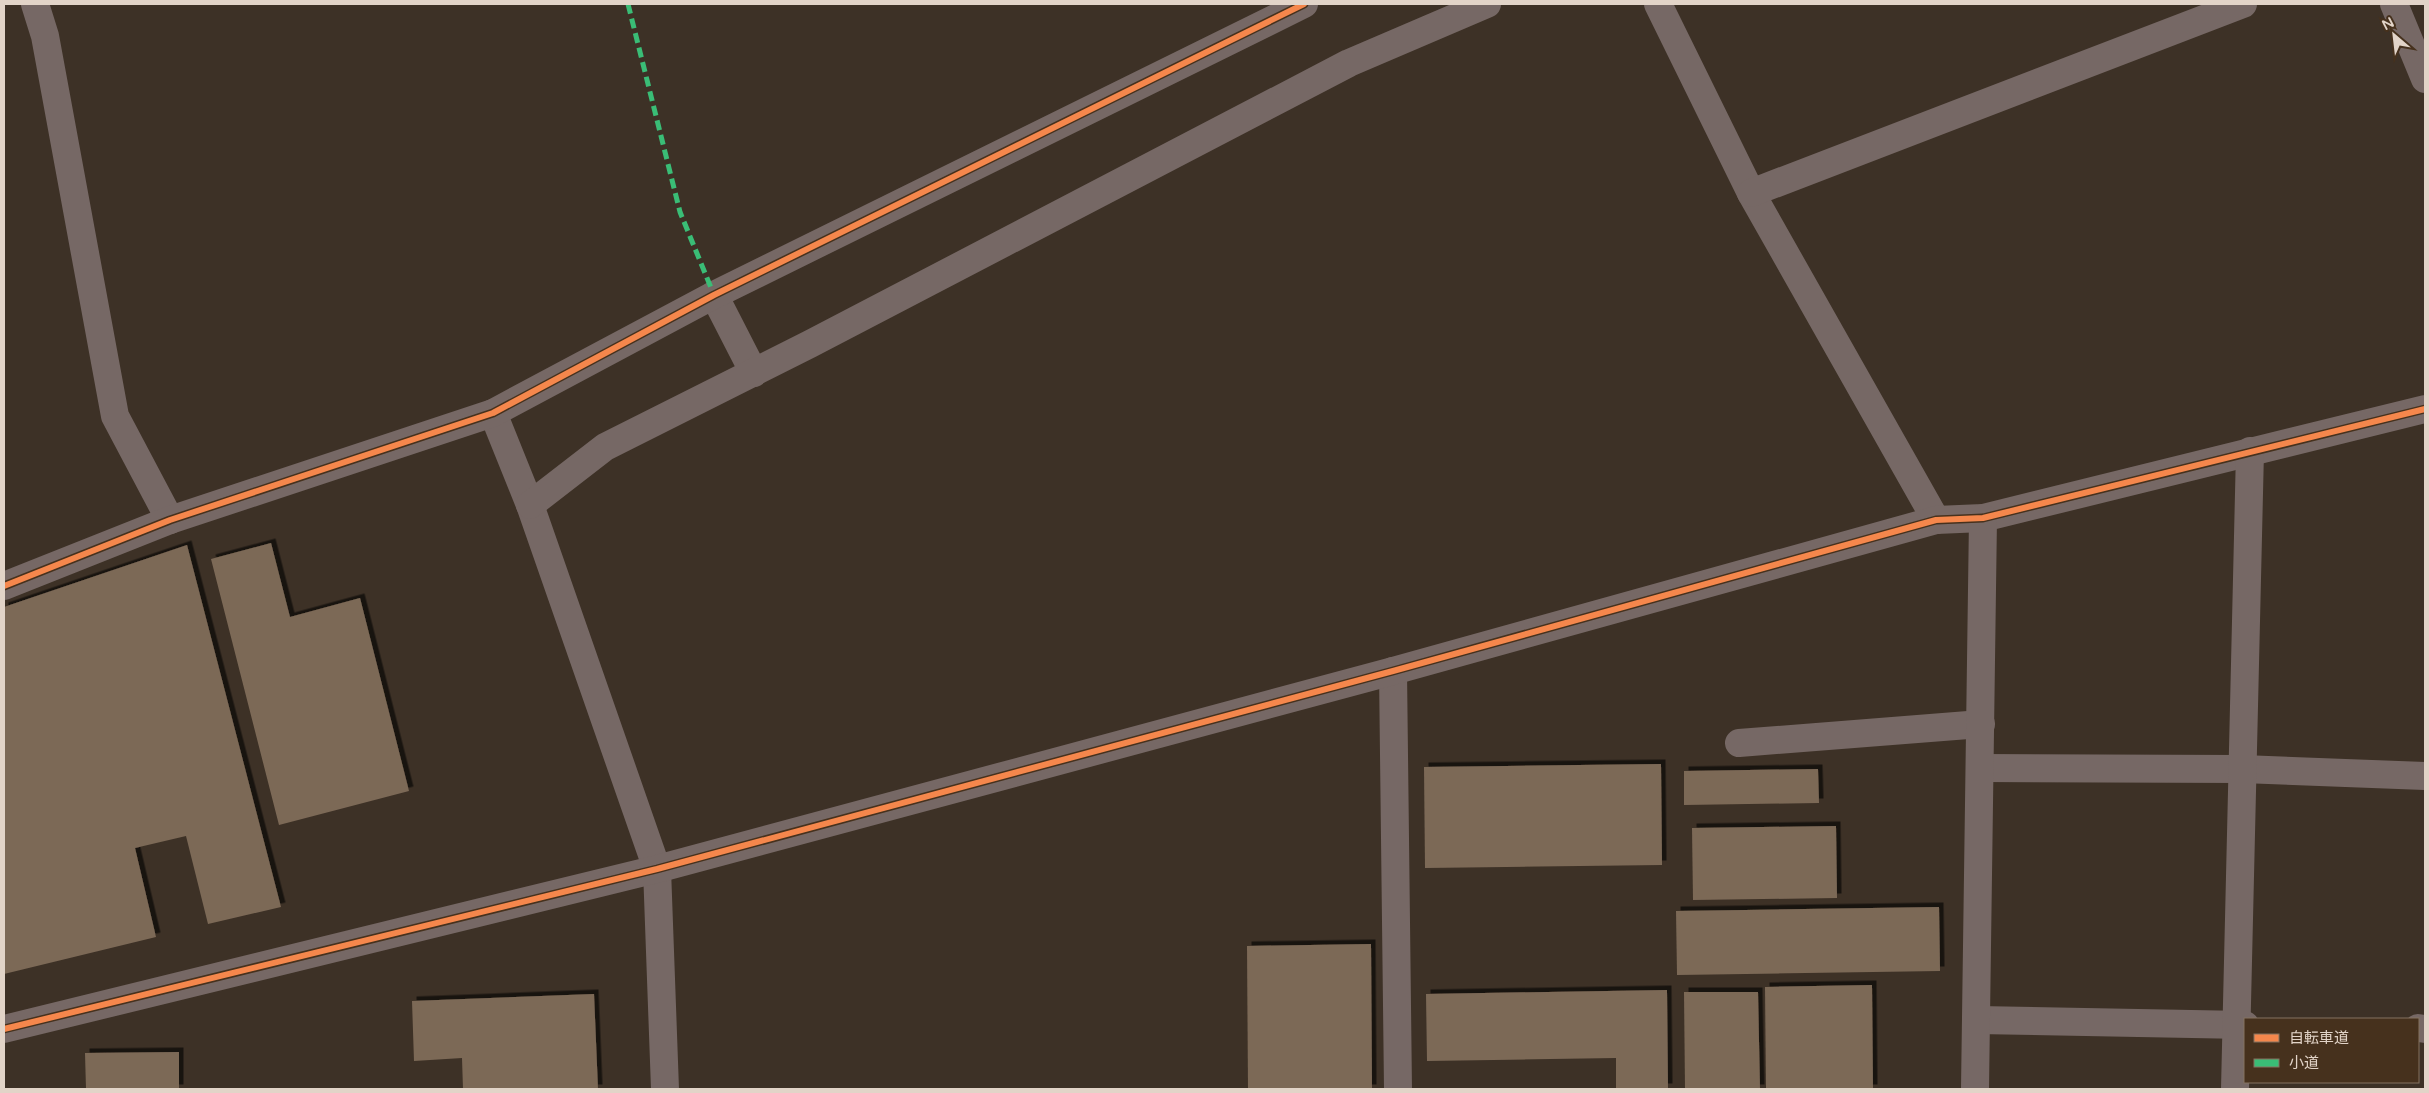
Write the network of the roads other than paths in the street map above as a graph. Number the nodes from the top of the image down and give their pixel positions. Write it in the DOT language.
graph roads {
  1 [pos="35,4"];
  2 [pos="1304,4"];
  3 [pos="1488,4"];
  4 [pos="1658,4"];
  5 [pos="2244,4"];
  6 [pos="2394,4"];
  7 [pos="2425,79"];
  8 [pos="1751,193"];
  9 [pos="714,295"];
  10 [pos="754,373"];
  11 [pos="2425,410"];
  12 [pos="493,414"];
  13 [pos="2250,451"];
  14 [pos="530,505"];
  15 [pos="1983,518"];
  16 [pos="170,520"];
  17 [pos="1936,520"];
  18 [pos="4,586"];
  19 [pos="1393,671"];
  20 [pos="1981,724"];
  21 [pos="1739,743"];
  22 [pos="1980,768"];
  23 [pos="2242,769"];
  24 [pos="2425,776"];
  25 [pos="657,869"];
  26 [pos="1977,1020"];
  27 [pos="2241,1024"];
  28 [pos="4,1029"];
  29 [pos="665,1089"];
  30 [pos="1398,1089"];
  31 [pos="1976,1089"];
  32 [pos="2235,1089"];
  1 -- 16 [label="street"];
  2 -- 9 [label="street"];
  3 -- 10 [label="street"];
  4 -- 8 [label="street"];
  5 -- 8 [label="street"];
  6 -- 7 [label="street"];
  8 -- 17 [label="street"];
  9 -- 10 [label="street"];
  9 -- 12 [label="street"];
  10 -- 14 [label="street"];
  11 -- 13 [label="street"];
  12 -- 14 [label="street"];
  12 -- 16 [label="street"];
  13 -- 15 [label="street"];
  13 -- 23 [label="street"];
  14 -- 25 [label="street"];
  15 -- 17 [label="street"];
  15 -- 20 [label="street"];
  16 -- 18 [label="street"];
  17 -- 19 [label="street"];
  19 -- 25 [label="street"];
  19 -- 30 [label="street"];
  20 -- 21 [label="street"];
  20 -- 22 [label="street"];
  22 -- 23 [label="street"];
  22 -- 26 [label="street"];
  23 -- 24 [label="street"];
  23 -- 27 [label="street"];
  25 -- 28 [label="street"];
  25 -- 29 [label="street"];
  26 -- 27 [label="street"];
  26 -- 31 [label="street"];
  27 -- 32 [label="street"];
}
